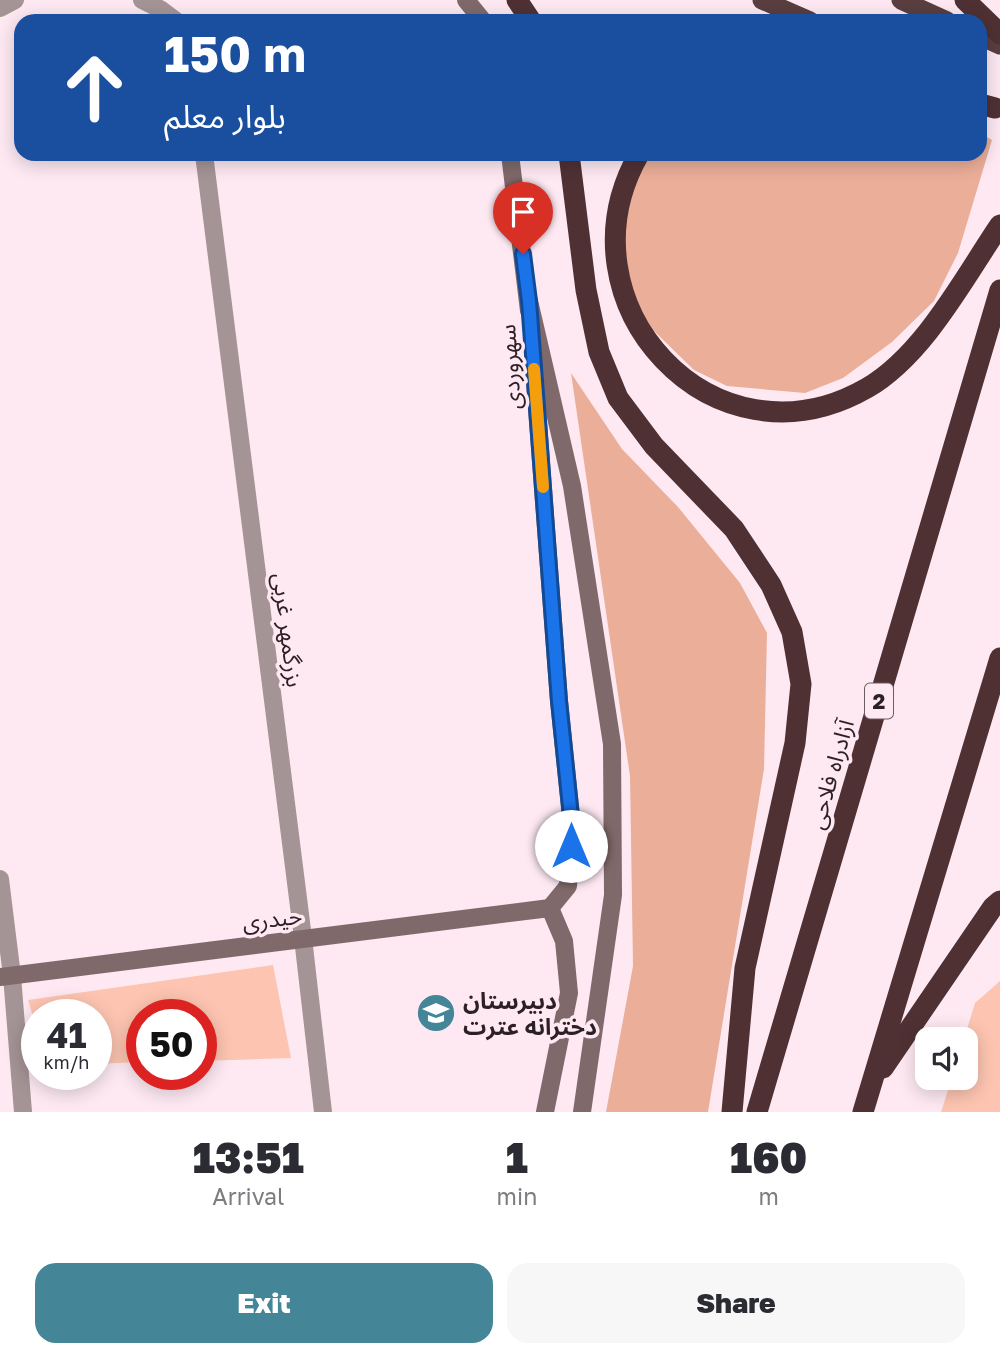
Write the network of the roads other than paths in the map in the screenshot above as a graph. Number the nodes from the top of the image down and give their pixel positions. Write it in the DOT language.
graph roads {
  1 [pos="15,0"];
  2 [pos="142,0"];
  3 [pos="466,0"];
  4 [pos="762,0"];
  5 [pos="901,0"];
  6 [pos="965,0"];
  7 [pos="0,8"];
  8 [pos="167,14"];
  9 [pos="477,14"];
  10 [pos="794,14"];
  11 [pos="932,14"];
  12 [pos="979,14"];
  13 [pos="987,21"];
  14 [pos="1000,34"];
  15 [pos="205,161"];
  16 [pos="511,161"];
  17 [pos="570,161"];
  18 [pos="636,161"];
  19 [pos="1000,225"];
  20 [pos="1000,290"];
  21 [pos="529,301"];
  22 [pos="1000,658"];
  23 [pos="0,878"];
  24 [pos="1000,901"];
  25 [pos="550,908"];
  26 [pos="303,939"];
  27 [pos="6,976"];
  28 [pos="872,1085"];
  29 [pos="23,1112"];
  30 [pos="323,1112"];
  31 [pos="545,1112"];
  32 [pos="582,1112"];
  33 [pos="732,1112"];
  34 [pos="757,1112"];
  35 [pos="863,1112"];
  36 [pos="870,1112"];
  1 -- 7 [label="street"];
  2 -- 8 [label="street"];
  3 -- 9 [label="main road"];
  4 -- 10 [label="highway"];
  5 -- 11 [label="highway"];
  6 -- 12 [label="highway"];
  13 -- 14 [label="highway"];
  15 -- 26 [label="street, بزرگمهر غربی"];
  16 -- 21 [label="main road"];
  17 -- 33 [label="highway"];
  18 -- 19 [label="highway"];
  20 -- 34 [label="highway, آزادراه فلاحی / 2"];
  21 -- 25 [label="main road, سهروردی"];
  21 -- 32 [label="main road, سهروردی"];
  22 -- 28 [label="highway"];
  23 -- 27 [label="street"];
  24 -- 28 [label="highway"];
  25 -- 26 [label="main road, حیدری"];
  25 -- 31 [label="main road"];
  26 -- 27 [label="main road, حیدری"];
  26 -- 30 [label="street, بزرگمهر غربی"];
  27 -- 29 [label="street"];
  28 -- 35 [label="highway"];
  28 -- 36 [label="highway"];
}
